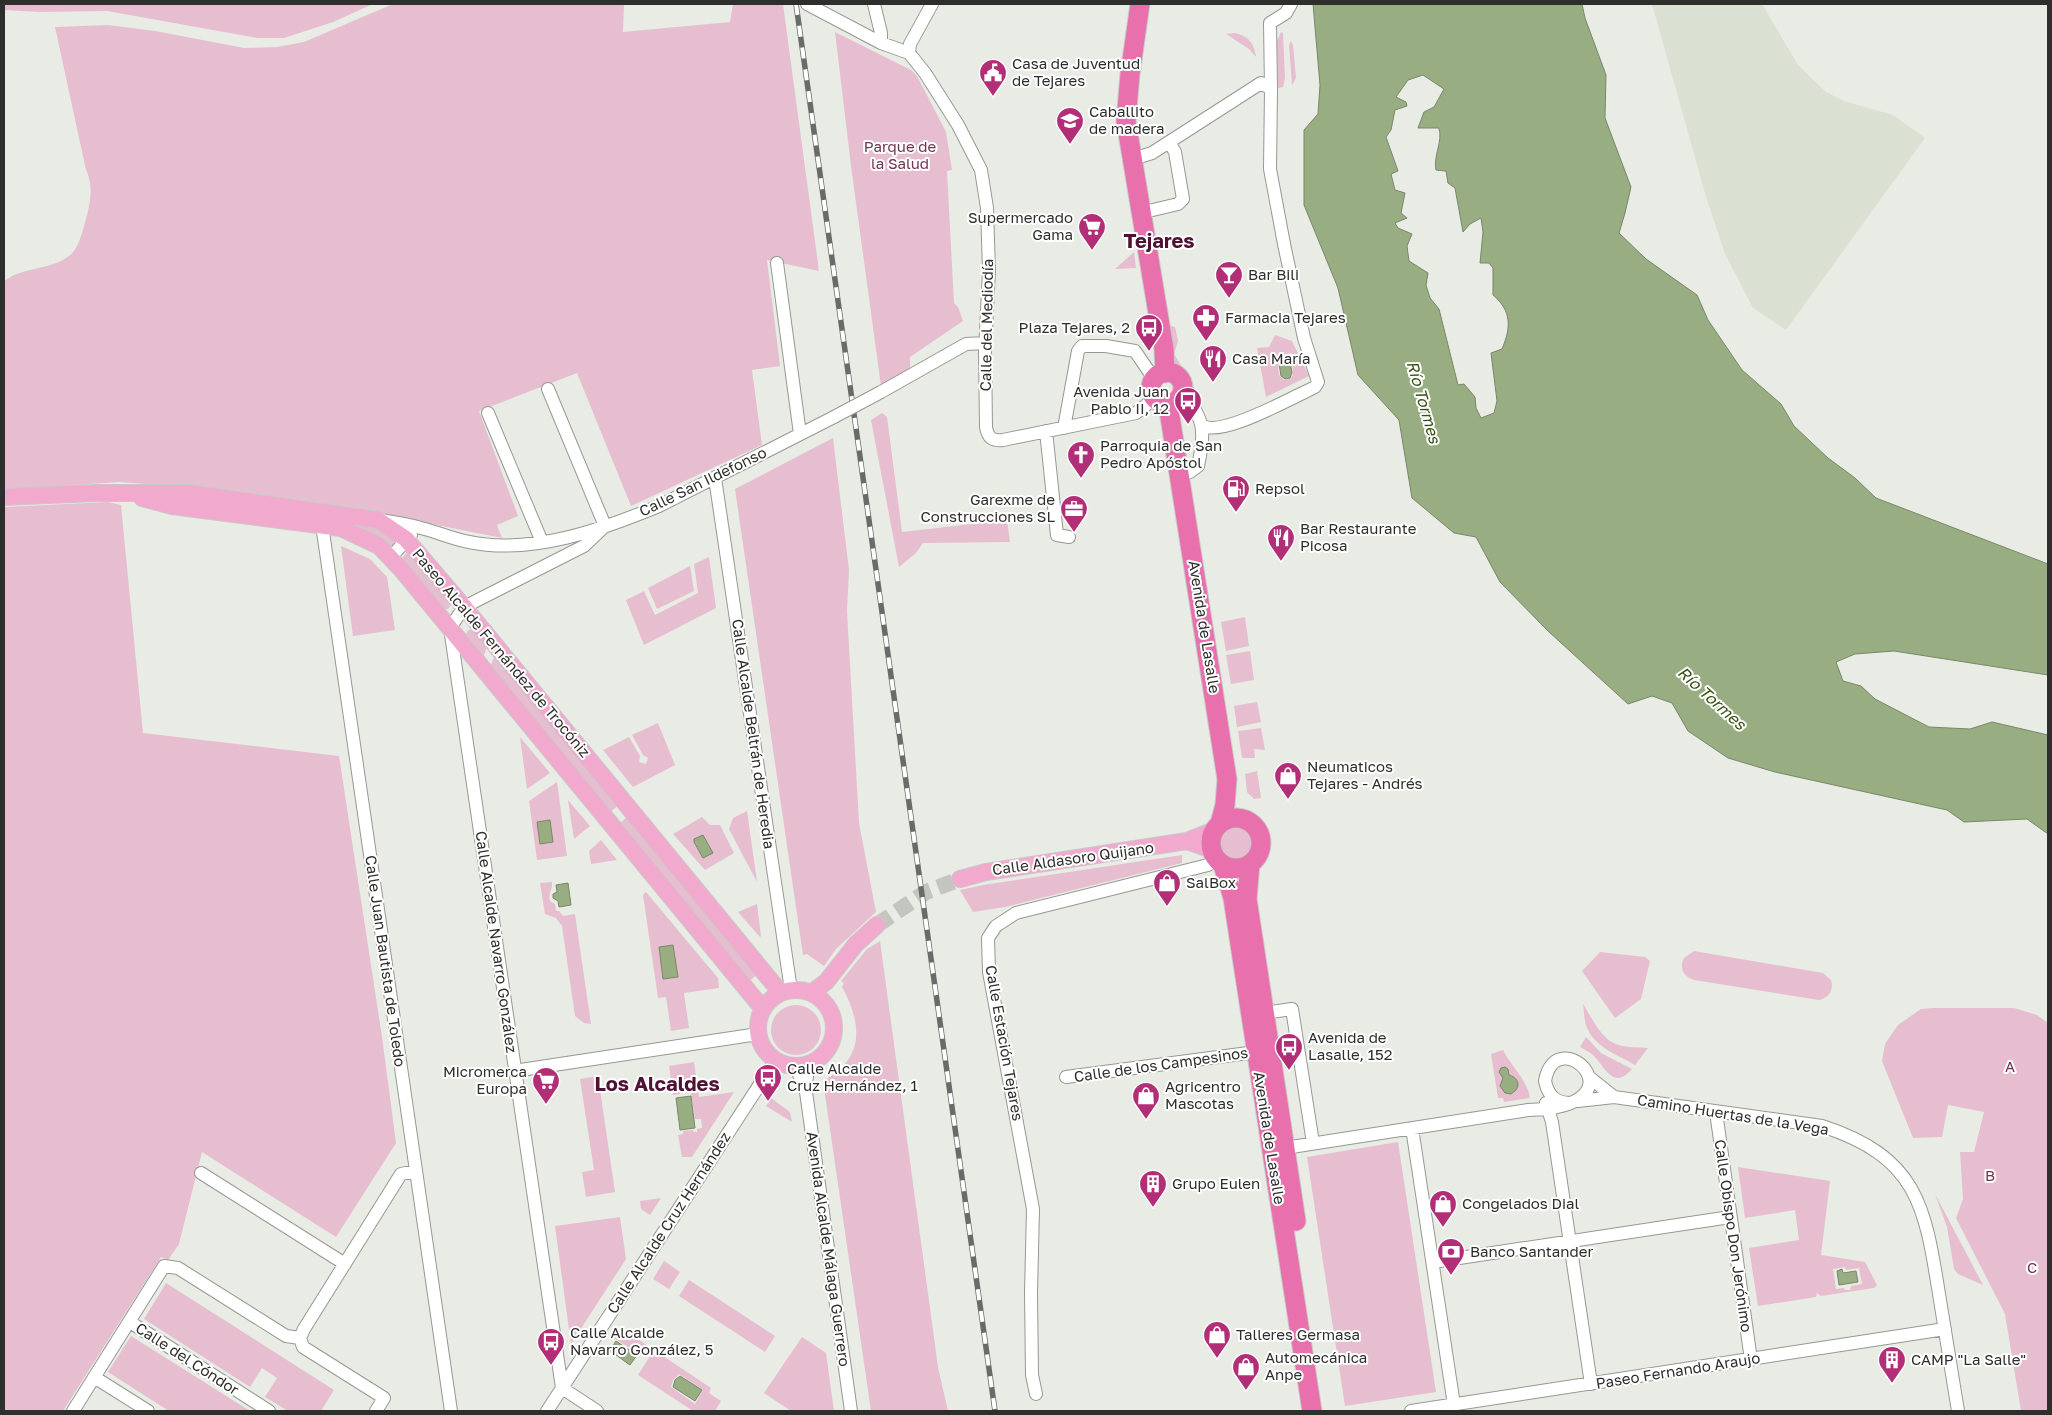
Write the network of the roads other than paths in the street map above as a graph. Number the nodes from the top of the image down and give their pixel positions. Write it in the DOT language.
graph roads {
  1 [pos="807,4"];
  2 [pos="874,4"];
  3 [pos="932,4"];
  4 [pos="1140,4"];
  5 [pos="1291,4"];
  6 [pos="882,43"];
  7 [pos="909,53"];
  8 [pos="1268,86"];
  9 [pos="1169,142"];
  10 [pos="1133,159"];
  11 [pos="1140,213"];
  12 [pos="777,263"];
  13 [pos="985,342"];
  14 [pos="1155,372"];
  15 [pos="548,389"];
  16 [pos="1182,391"];
  17 [pos="1162,401"];
  18 [pos="488,413"];
  19 [pos="1202,425"];
  20 [pos="1064,428"];
  21 [pos="1046,431"];
  22 [pos="800,434"];
  23 [pos="1180,474"];
  24 [pos="715,478"];
  25 [pos="4,497"];
  26 [pos="321,518"];
  27 [pos="378,520"];
  28 [pos="605,526"];
  29 [pos="422,528"];
  30 [pos="1069,537"];
  31 [pos="406,539"];
  32 [pos="542,542"];
  33 [pos="391,557"];
  34 [pos="464,607"];
  35 [pos="450,628"];
  36 [pos="480,664"];
  37 [pos="457,673"];
  38 [pos="1227,780"];
  39 [pos="1252,823"];
  40 [pos="1217,827"];
  41 [pos="1187,841"];
  42 [pos="1217,858"];
  43 [pos="1250,864"];
  44 [pos="960,879"];
  45 [pos="877,925"];
  46 [pos="786,992"];
  47 [pos="817,996"];
  48 [pos="763,1009"];
  49 [pos="1264,1013"];
  50 [pos="758,1034"];
  51 [pos="1256,1052"];
  52 [pos="775,1061"];
  53 [pos="803,1066"];
  54 [pos="514,1071"];
  55 [pos="1066,1077"];
  56 [pos="1590,1077"];
  57 [pos="1545,1089"];
  58 [pos="1614,1096"];
  59 [pos="1574,1102"];
  60 [pos="1528,1110"];
  61 [pos="1549,1110"];
  62 [pos="1716,1112"];
  63 [pos="1412,1128"];
  64 [pos="1313,1144"];
  65 [pos="1285,1148"];
  66 [pos="416,1172"];
  67 [pos="201,1173"];
  68 [pos="1730,1217"];
  69 [pos="1570,1241"];
  70 [pos="1433,1262"];
  71 [pos="345,1264"];
  72 [pos="130,1322"];
  73 [pos="1945,1329"];
  74 [pos="300,1338"];
  75 [pos="1751,1360"];
  76 [pos="94,1377"];
  77 [pos="1591,1384"];
  78 [pos="562,1388"];
  79 [pos="1036,1394"];
  80 [pos="1454,1405"];
  81 [pos="73,1411"];
  82 [pos="148,1411"];
  83 [pos="269,1411"];
  84 [pos="376,1411"];
  85 [pos="451,1411"];
  86 [pos="547,1411"];
  87 [pos="597,1411"];
  88 [pos="851,1411"];
  89 [pos="1312,1411"];
  90 [pos="1324,1411"];
  91 [pos="1412,1411"];
  92 [pos="1958,1411"];
  1 -- 6 [label="street"];
  2 -- 6 [label="street"];
  3 -- 7 [label="street"];
  4 -- 10 [label="highway"];
  5 -- 8 [label="street"];
  6 -- 7 [label="street"];
  7 -- 13 [label="street, Calle del Mediodía"];
  8 -- 9 [label="street"];
  8 -- 19 [label="street"];
  9 -- 10 [label="street"];
  9 -- 11 [label="street"];
  10 -- 11 [label="highway"];
  11 -- 14 [label="highway"];
  12 -- 22 [label="street"];
  13 -- 21 [label="street, Calle del Mediodía"];
  13 -- 22 [label="street, Calle San Ildefonso, bridge"];
  14 -- 16 [label="highway"];
  14 -- 17 [label="highway"];
  14 -- 20 [label="street"];
  15 -- 28 [label="street"];
  16 -- 17 [label="highway"];
  16 -- 19 [label="street"];
  17 -- 20 [label="street"];
  17 -- 23 [label="highway, Avenida de Lasalle"];
  18 -- 32 [label="street"];
  19 -- 23 [label="street"];
  20 -- 21 [label="street"];
  21 -- 30 [label="street"];
  22 -- 24 [label="street, Calle San Ildefonso"];
  23 -- 38 [label="highway, Avenida de Lasalle"];
  24 -- 28 [label="street, Calle San Ildefonso"];
  24 -- 46 [label="street, Calle Alcalde Beltrán de Heredia"];
  25 -- 26 [label="main road, Paseo Alcalde Fernández de Trocóniz"];
  26 -- 27 [label="main road, Paseo Alcalde Fernández de Trocóniz"];
  26 -- 33 [label="main road, Paseo Alcalde Fernández de Trocóniz"];
  26 -- 66 [label="street, Calle Juan Bautista de Toledo"];
  27 -- 29 [label="street, Calle San Ildefonso"];
  27 -- 31 [label="main road, Paseo Alcalde Fernández de Trocóniz"];
  28 -- 32 [label="street, Calle San Ildefonso"];
  28 -- 34 [label="street, Calle San Ildefonso"];
  29 -- 31 [label="street"];
  29 -- 32 [label="street, Calle San Ildefonso"];
  31 -- 33 [label="street"];
  31 -- 34 [label="main road, Paseo Alcalde Fernández de Trocóniz"];
  33 -- 35 [label="main road, Paseo Alcalde Fernández de Trocóniz"];
  34 -- 35 [label="street, Calle San Ildefonso"];
  34 -- 46 [label="main road, Paseo Alcalde Fernández de Trocóniz"];
  35 -- 36 [label="main road, Paseo Alcalde Fernández de Trocóniz"];
  35 -- 37 [label="street, Calle Alcalde Navarro González"];
  36 -- 37 [label="street"];
  36 -- 48 [label="main road, Paseo Alcalde Fernández de Trocóniz"];
  37 -- 54 [label="street, Calle Alcalde Navarro González"];
  38 -- 39 [label="highway, Avenida de Lasalle"];
  38 -- 40 [label="highway, Avenida de Lasalle"];
  39 -- 40 [label="highway"];
  39 -- 43 [label="highway"];
  40 -- 41 [label="main road, Calle Aldasoro Quijano"];
  40 -- 42 [label="highway"];
  41 -- 42 [label="main road, Calle Aldasoro Quijano"];
  41 -- 44 [label="main road, Calle Aldasoro Quijano"];
  42 -- 43 [label="highway"];
  42 -- 51 [label="highway, Avenida de Lasalle"];
  42 -- 79 [label="street, Calle Estación Tejares"];
  43 -- 49 [label="highway, Avenida de Lasalle"];
  45 -- 47 [label="main road"];
  46 -- 47 [label="main road"];
  46 -- 48 [label="main road"];
  47 -- 53 [label="main road"];
  48 -- 50 [label="main road"];
  49 -- 64 [label="street"];
  49 -- 65 [label="highway, Avenida de Lasalle"];
  50 -- 52 [label="main road"];
  50 -- 54 [label="street"];
  51 -- 55 [label="street, Calle de los Campesinos"];
  51 -- 89 [label="highway, Avenida de Lasalle"];
  52 -- 53 [label="main road"];
  52 -- 78 [label="street, Calle Alcalde Cruz Hernández"];
  53 -- 88 [label="street, Avenida Alcalde Málaga Guerrero"];
  54 -- 78 [label="street, Calle Alcalde Navarro González"];
  56 -- 57 [label="street"];
  56 -- 58 [label="street, Camino Huertas de la Vega"];
  56 -- 59 [label="street"];
  57 -- 59 [label="street"];
  57 -- 60 [label="street"];
  57 -- 61 [label="street"];
  58 -- 59 [label="street, Camino Huertas de la Vega"];
  58 -- 62 [label="street, Camino Huertas de la Vega"];
  59 -- 61 [label="street, Camino Huertas de la Vega"];
  60 -- 61 [label="street, Camino Huertas de la Vega"];
  60 -- 63 [label="street, Camino Huertas de la Vega"];
  61 -- 69 [label="street"];
  62 -- 68 [label="street, Calle Obispo Don Jerónimo"];
  62 -- 73 [label="street, Camino Huertas de la Vega"];
  63 -- 64 [label="street, Camino Huertas de la Vega"];
  63 -- 70 [label="street"];
  64 -- 65 [label="street, Camino Huertas de la Vega"];
  65 -- 90 [label="highway, Avenida de Lasalle"];
  66 -- 71 [label="street"];
  66 -- 85 [label="street, Calle Juan Bautista de Toledo"];
  67 -- 71 [label="street"];
  68 -- 69 [label="street"];
  68 -- 75 [label="street, Calle Obispo Don Jerónimo"];
  69 -- 70 [label="street"];
  69 -- 77 [label="street"];
  70 -- 80 [label="street"];
  71 -- 74 [label="street"];
  72 -- 74 [label="street"];
  72 -- 76 [label="street"];
  72 -- 83 [label="street, Calle del Cóndor"];
  73 -- 75 [label="street, Paseo Fernando Araujo"];
  73 -- 92 [label="street, Camino Huertas de la Vega"];
  74 -- 84 [label="street"];
  75 -- 77 [label="street, Paseo Fernando Araujo"];
  76 -- 81 [label="street"];
  76 -- 82 [label="street"];
  77 -- 80 [label="street, Paseo Fernando Araujo"];
  78 -- 86 [label="street, Calle Alcalde Cruz Hernández"];
  78 -- 87 [label="street"];
  80 -- 91 [label="street, Paseo Fernando Araujo"];
}
